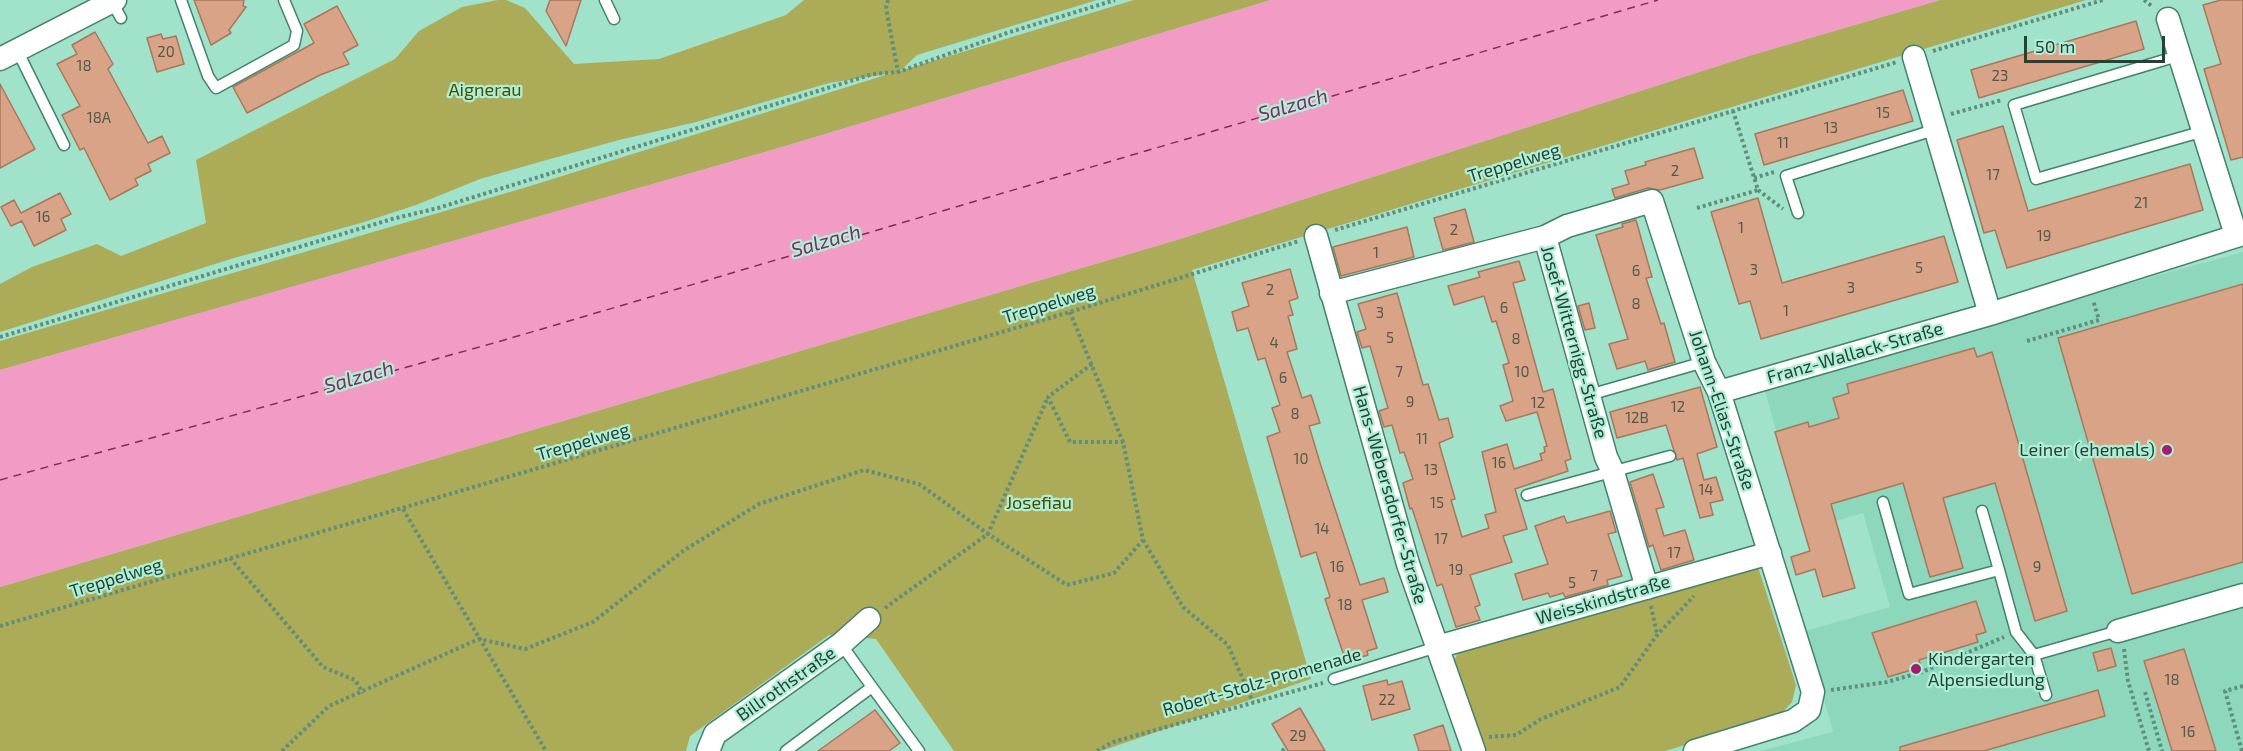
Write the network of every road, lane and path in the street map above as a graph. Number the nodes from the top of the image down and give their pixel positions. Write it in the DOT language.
graph roads {
  1 [pos="181,0"];
  2 [pos="284,0"];
  3 [pos="605,0"];
  4 [pos="888,0"];
  5 [pos="1115,0"];
  6 [pos="2103,0"];
  7 [pos="116,7"];
  8 [pos="79,8"];
  9 [pos="614,19"];
  10 [pos="2168,19"];
  11 [pos="8,55"];
  12 [pos="2181,55"];
  13 [pos="1914,57"];
  14 [pos="898,72"];
  15 [pos="1733,111"];
  16 [pos="1934,130"];
  17 [pos="2204,130"];
  18 [pos="64,146"];
  19 [pos="1758,190"];
  20 [pos="1697,208"];
  21 [pos="1798,213"];
  22 [pos="2239,234"];
  23 [pos="1316,236"];
  24 [pos="1545,237"];
  25 [pos="2088,282"];
  26 [pos="1331,293"];
  27 [pos="1070,312"];
  28 [pos="1990,314"];
  29 [pos="0,337"];
  30 [pos="2027,341"];
  31 [pos="1704,362"];
  32 [pos="1092,364"];
  33 [pos="1719,392"];
  34 [pos="1589,394"];
  35 [pos="1048,397"];
  36 [pos="1123,442"];
  37 [pos="1670,456"];
  38 [pos="1613,472"];
  39 [pos="1527,495"];
  40 [pos="1883,502"];
  41 [pos="402,509"];
  42 [pos="1982,511"];
  43 [pos="988,534"];
  44 [pos="1143,540"];
  45 [pos="1770,553"];
  46 [pos="230,558"];
  47 [pos="1999,570"];
  48 [pos="1696,574"];
  49 [pos="1647,588"];
  50 [pos="2243,595"];
  51 [pos="869,619"];
  52 [pos="0,626"];
  53 [pos="2118,631"];
  54 [pos="2016,632"];
  55 [pos="1657,635"];
  56 [pos="479,639"];
  57 [pos="841,644"];
  58 [pos="1437,647"];
  59 [pos="2034,655"];
  60 [pos="1334,679"];
  61 [pos="2243,686"];
  62 [pos="872,687"];
  63 [pos="1813,692"];
  64 [pos="2145,692"];
  65 [pos="363,693"];
  66 [pos="2046,695"];
  67 [pos="1253,702"];
  68 [pos="1472,747"];
  69 [pos="282,751"];
  70 [pos="546,751"];
  71 [pos="708,751"];
  72 [pos="786,751"];
  73 [pos="919,751"];
  74 [pos="1097,751"];
  75 [pos="1695,751"];
  76 [pos="2149,751"];
  77 [pos="2162,751"];
  78 [pos="2242,751"];
  1 -- 2 [label="lane"];
  3 -- 9 [label="lane"];
  4 -- 14 [label="path"];
  5 -- 14 [label="path"];
  6 -- 13 [label="path, Treppelweg"];
  7 -- 8 [label="street"];
  8 -- 11 [label="street"];
  10 -- 12 [label="street, Franz-Wallack-Straße"];
  11 -- 18 [label="lane"];
  12 -- 17 [label="street, Franz-Wallack-Straße"];
  12 -- 17 [label="lane"];
  13 -- 15 [label="path, Treppelweg"];
  13 -- 16 [label="street"];
  14 -- 29 [label="path"];
  15 -- 19 [label="path"];
  15 -- 23 [label="path, Treppelweg"];
  16 -- 21 [label="lane"];
  16 -- 28 [label="street"];
  17 -- 22 [label="street, Franz-Wallack-Straße"];
  19 -- 20 [label="path"];
  19 -- 21 [label="path"];
  22 -- 25 [label="street, Franz-Wallack-Straße"];
  23 -- 26 [label="street, Hans-Webersdorfer-Straße"];
  23 -- 27 [label="path, Treppelweg"];
  24 -- 26 [label="street, Josef-Witternigg-Straße"];
  24 -- 31 [label="street, Johann-Elias-Straße"];
  24 -- 34 [label="street, Josef-Witternigg-Straße"];
  25 -- 28 [label="street, Franz-Wallack-Straße"];
  25 -- 30 [label="path"];
  26 -- 58 [label="street, Hans-Webersdorfer-Straße"];
  27 -- 32 [label="path"];
  27 -- 41 [label="path, Treppelweg"];
  28 -- 33 [label="street, Franz-Wallack-Straße"];
  31 -- 33 [label="street, Johann-Elias-Straße"];
  31 -- 34 [label="lane"];
  32 -- 35 [label="path"];
  32 -- 36 [label="path"];
  33 -- 45 [label="street, Johann-Elias-Straße"];
  34 -- 38 [label="street, Josef-Witternigg-Straße"];
  35 -- 36 [label="path"];
  35 -- 43 [label="path"];
  36 -- 44 [label="path"];
  37 -- 38 [label="lane"];
  38 -- 39 [label="lane"];
  38 -- 49 [label="street, Josef-Witternigg-Straße"];
  40 -- 47 [label="lane"];
  41 -- 46 [label="path, Treppelweg"];
  41 -- 56 [label="path"];
  42 -- 47 [label="lane"];
  43 -- 44 [label="path"];
  43 -- 51 [label="path"];
  43 -- 56 [label="path"];
  44 -- 67 [label="path"];
  45 -- 48 [label="street, Weisskindstraße"];
  45 -- 63 [label="street, Johann-Elias-Straße"];
  46 -- 52 [label="path, Treppelweg"];
  46 -- 65 [label="path"];
  47 -- 54 [label="lane"];
  48 -- 49 [label="street, Weisskindstraße"];
  48 -- 55 [label="path"];
  49 -- 55 [label="path"];
  49 -- 58 [label="street, Weisskindstraße"];
  50 -- 53 [label="street"];
  51 -- 57 [label="street, Billrothstraße"];
  53 -- 59 [label="lane"];
  53 -- 76 [label="path"];
  54 -- 59 [label="lane"];
  54 -- 63 [label="path"];
  55 -- 68 [label="path"];
  56 -- 65 [label="path"];
  56 -- 70 [label="path"];
  57 -- 62 [label="lane"];
  57 -- 71 [label="street, Billrothstraße"];
  58 -- 60 [label="lane, Robert-Stolz-Promenade"];
  58 -- 68 [label="street, Hans-Webersdorfer-Straße"];
  59 -- 66 [label="lane"];
  60 -- 67 [label="path, Robert-Stolz-Promenade"];
  61 -- 78 [label="path"];
  62 -- 72 [label="lane"];
  62 -- 73 [label="lane"];
  63 -- 75 [label="street"];
  64 -- 77 [label="path"];
  65 -- 69 [label="path"];
  67 -- 74 [label="path, Robert-Stolz-Promenade"];
}
